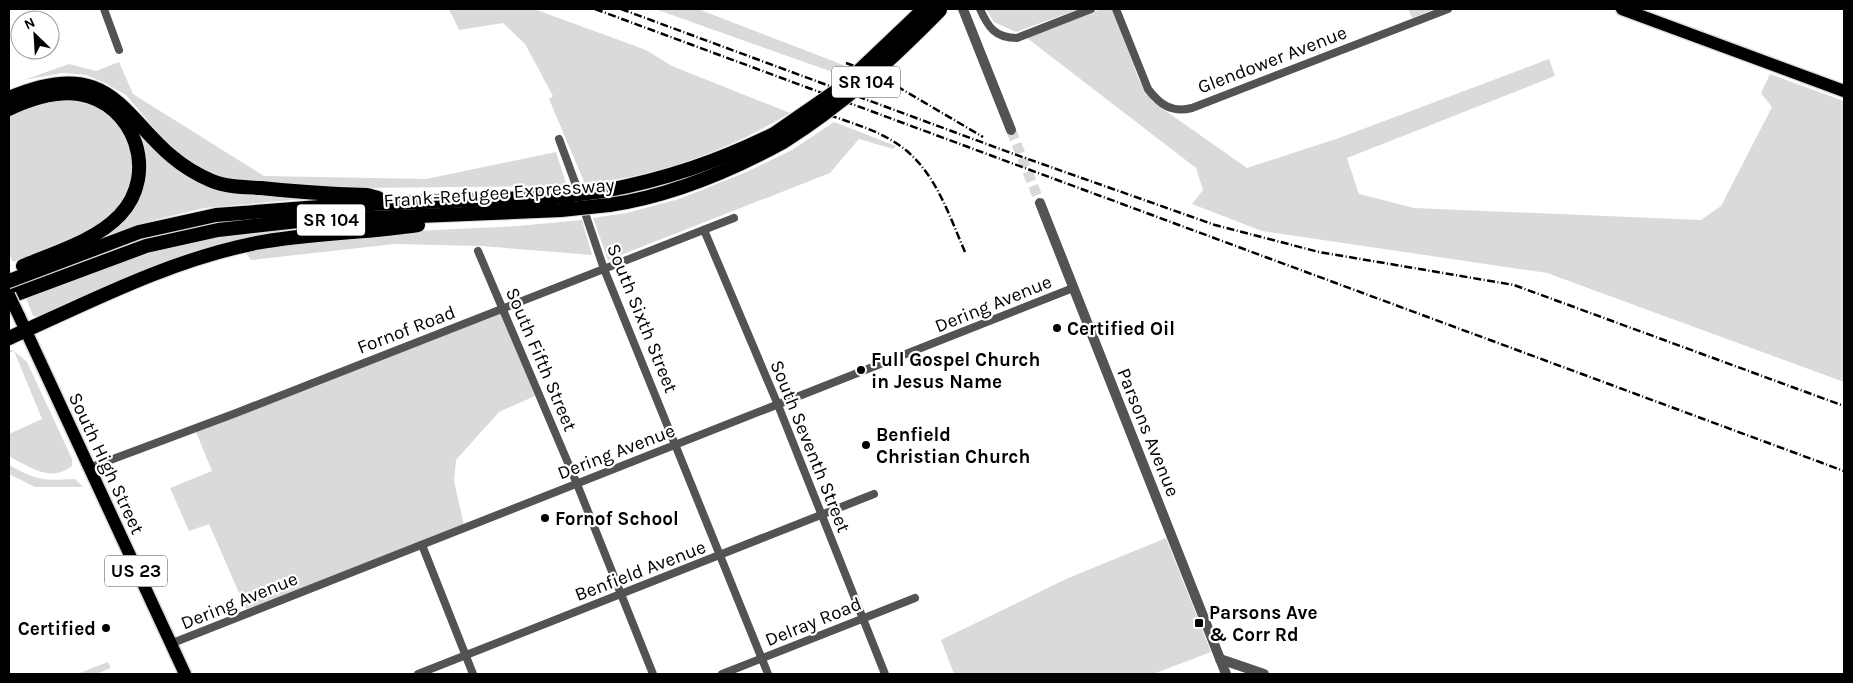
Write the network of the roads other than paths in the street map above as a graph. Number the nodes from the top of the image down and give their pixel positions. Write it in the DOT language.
graph roads {
  1 [pos="104,9"];
  2 [pos="918,9"];
  3 [pos="924,9"];
  4 [pos="941,9"];
  5 [pos="964,9"];
  6 [pos="980,9"];
  7 [pos="1091,9"];
  8 [pos="1116,9"];
  9 [pos="1448,9"];
  10 [pos="1622,9"];
  11 [pos="899,34"];
  12 [pos="119,50"];
  13 [pos="1844,91"];
  14 [pos="9,98"];
  15 [pos="9,108"];
  16 [pos="1011,130"];
  17 [pos="778,138"];
  18 [pos="559,140"];
  19 [pos="398,203"];
  20 [pos="1040,204"];
  21 [pos="484,215"];
  22 [pos="734,218"];
  23 [pos="704,230"];
  24 [pos="478,251"];
  25 [pos="604,269"];
  26 [pos="9,272"];
  27 [pos="9,281"];
  28 [pos="1074,288"];
  29 [pos="9,296"];
  30 [pos="504,308"];
  31 [pos="26,330"];
  32 [pos="9,338"];
  33 [pos="778,405"];
  34 [pos="676,445"];
  35 [pos="89,468"];
  36 [pos="577,484"];
  37 [pos="874,494"];
  38 [pos="822,516"];
  39 [pos="422,545"];
  40 [pos="721,555"];
  41 [pos="622,594"];
  42 [pos="915,598"];
  43 [pos="862,619"];
  44 [pos="170,644"];
  45 [pos="466,656"];
  46 [pos="762,658"];
  47 [pos="1220,659"];
  48 [pos="184,674"];
  49 [pos="418,674"];
  50 [pos="473,674"];
  51 [pos="653,674"];
  52 [pos="722,674"];
  53 [pos="768,674"];
  54 [pos="885,674"];
  55 [pos="1226,674"];
  56 [pos="1264,674"];
  1 -- 12 [label="street"];
  2 -- 11 [label="highway, bridge"];
  3 -- 11 [label="highway, Frank-Refugee Expressway / SR 104, bridge"];
  4 -- 17 [label="highway, Frank-Refugee Expressway / SR 104, bridge"];
  5 -- 16 [label="street"];
  6 -- 7 [label="street"];
  8 -- 9 [label="street, Glendower Avenue"];
  10 -- 13 [label="main road"];
  11 -- 17 [label="highway, Frank-Refugee Expressway / SR 104, bridge"];
  14 -- 19 [label="highway"];
  15 -- 26 [label="highway"];
  17 -- 19 [label="highway, Frank-Refugee Expressway / SR 104, bridge"];
  17 -- 21 [label="highway, Frank-Refugee Expressway / SR 104, bridge"];
  18 -- 25 [label="street, South Sixth Street"];
  19 -- 27 [label="highway, Frank-Refugee Expressway / SR 104"];
  20 -- 28 [label="street, Parsons Avenue"];
  21 -- 29 [label="highway, Frank-Refugee Expressway / SR 104"];
  21 -- 31 [label="highway"];
  22 -- 23 [label="street, Fornof Road"];
  23 -- 25 [label="street, Fornof Road"];
  23 -- 33 [label="street, South Seventh Street"];
  24 -- 30 [label="street, South Fifth Street"];
  25 -- 30 [label="street, Fornof Road"];
  25 -- 34 [label="street, South Sixth Street"];
  28 -- 33 [label="street, Dering Avenue"];
  28 -- 47 [label="street, Parsons Avenue"];
  29 -- 31 [label="main road, South High Street / US 23, bridge"];
  30 -- 35 [label="street, Fornof Road"];
  30 -- 36 [label="street, South Fifth Street"];
  31 -- 32 [label="highway"];
  31 -- 35 [label="main road, South High Street / US 23"];
  33 -- 34 [label="street, Dering Avenue"];
  33 -- 38 [label="street, South Seventh Street"];
  34 -- 36 [label="street, Dering Avenue"];
  34 -- 40 [label="street, South Sixth Street"];
  35 -- 44 [label="main road, South High Street / US 23"];
  36 -- 39 [label="street, Dering Avenue"];
  36 -- 41 [label="street, South Fifth Street"];
  37 -- 38 [label="street, Benfield Avenue"];
  38 -- 40 [label="street, Benfield Avenue"];
  38 -- 43 [label="street, South Seventh Street"];
  39 -- 44 [label="street, Dering Avenue"];
  39 -- 45 [label="street"];
  40 -- 41 [label="street, Benfield Avenue"];
  40 -- 46 [label="street, South Sixth Street"];
  41 -- 45 [label="street, Benfield Avenue"];
  41 -- 51 [label="street, South Fifth Street"];
  42 -- 43 [label="street, Delray Road"];
  43 -- 46 [label="street, Delray Road"];
  43 -- 54 [label="street, South Seventh Street"];
  44 -- 48 [label="main road, South High Street / US 23"];
  45 -- 49 [label="street, Benfield Avenue"];
  45 -- 50 [label="street"];
  46 -- 52 [label="street, Delray Road"];
  46 -- 53 [label="street, South Sixth Street"];
  47 -- 55 [label="street, Parsons Avenue"];
  47 -- 56 [label="street"];
}
